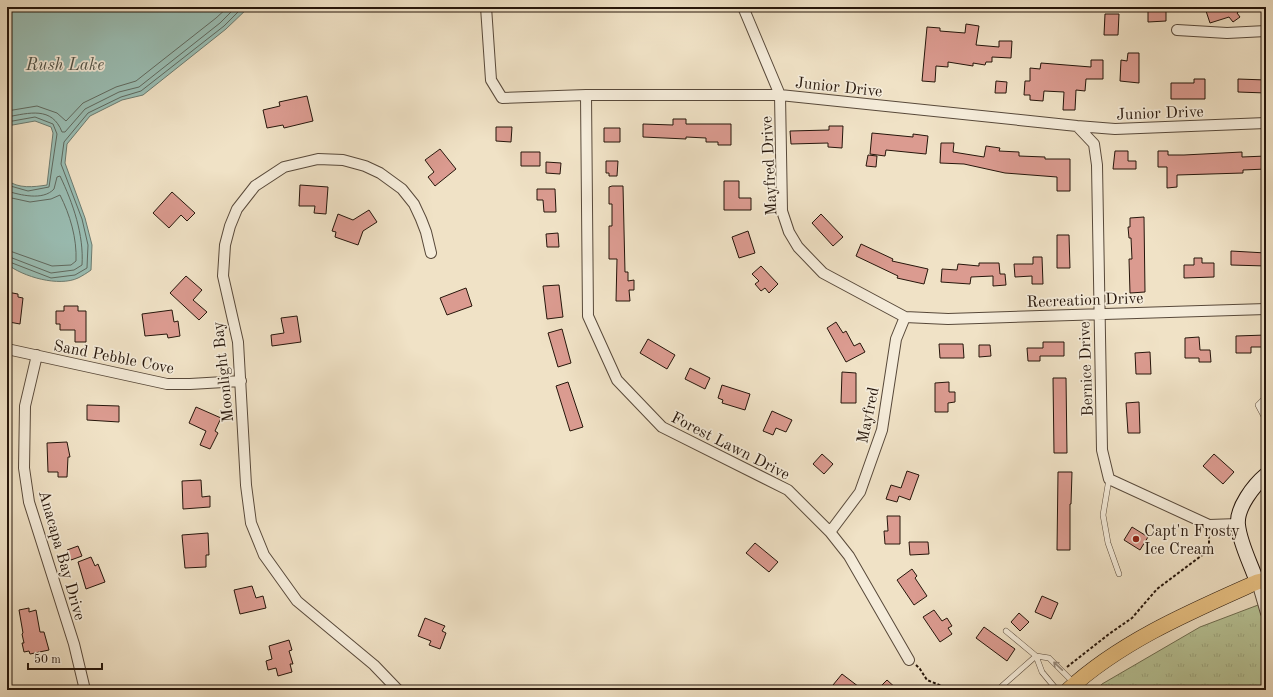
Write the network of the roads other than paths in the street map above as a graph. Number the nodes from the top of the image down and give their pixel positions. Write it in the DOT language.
graph roads {
  1 [pos="486,7"];
  2 [pos="743,7"];
  3 [pos="1177,30"];
  4 [pos="1266,31"];
  5 [pos="586,95"];
  6 [pos="780,95"];
  7 [pos="1266,123"];
  8 [pos="1077,126"];
  9 [pos="431,253"];
  10 [pos="1266,309"];
  11 [pos="1098,314"];
  12 [pos="905,317"];
  13 [pos="7,349"];
  14 [pos="37,355"];
  15 [pos="241,381"];
  16 [pos="1266,397"];
  17 [pos="1266,420"];
  18 [pos="1266,475"];
  19 [pos="1109,479"];
  20 [pos="1238,524"];
  21 [pos="830,532"];
  22 [pos="1119,574"];
  23 [pos="1262,581"];
  24 [pos="1266,613"];
  25 [pos="1006,631"];
  26 [pos="1036,656"];
  27 [pos="909,660"];
  28 [pos="1002,686"];
  29 [pos="1072,687"];
  30 [pos="85,690"];
  31 [pos="398,690"];
  32 [pos="1057,690"];
  1 -- 5 [label="street, Junior Drive"];
  2 -- 6 [label="street, Mayfred Drive"];
  3 -- 4 [label="street"];
  5 -- 6 [label="street, Junior Drive"];
  5 -- 21 [label="street, Forest Lawn Drive"];
  6 -- 8 [label="street, Junior Drive"];
  6 -- 12 [label="street, Mayfred Drive"];
  7 -- 8 [label="street, Junior Drive"];
  8 -- 11 [label="street, Bernice Drive"];
  9 -- 15 [label="street, Moonlight Bay"];
  10 -- 11 [label="street, Recreation Drive"];
  11 -- 12 [label="street, Recreation Drive"];
  11 -- 19 [label="street, Bernice Drive"];
  12 -- 21 [label="street, Mayfred"];
  13 -- 14 [label="street, Sand Pebble Cove"];
  14 -- 15 [label="street, Sand Pebble Cove"];
  14 -- 30 [label="street, Anacapa Bay Drive"];
  15 -- 31 [label="street, Moonlight Bay"];
  16 -- 17 [label="lane"];
  18 -- 20 [label="main road"];
  19 -- 20 [label="street"];
  19 -- 22 [label="lane"];
  20 -- 23 [label="main road"];
  21 -- 27 [label="street, Forest Lawn Drive"];
  23 -- 24 [label="street"];
  23 -- 29 [label="main road"];
  25 -- 26 [label="lane"];
  26 -- 28 [label="lane"];
  29 -- 26 [label="lane, one-way"];
  26 -- 32 [label="lane"];
}
